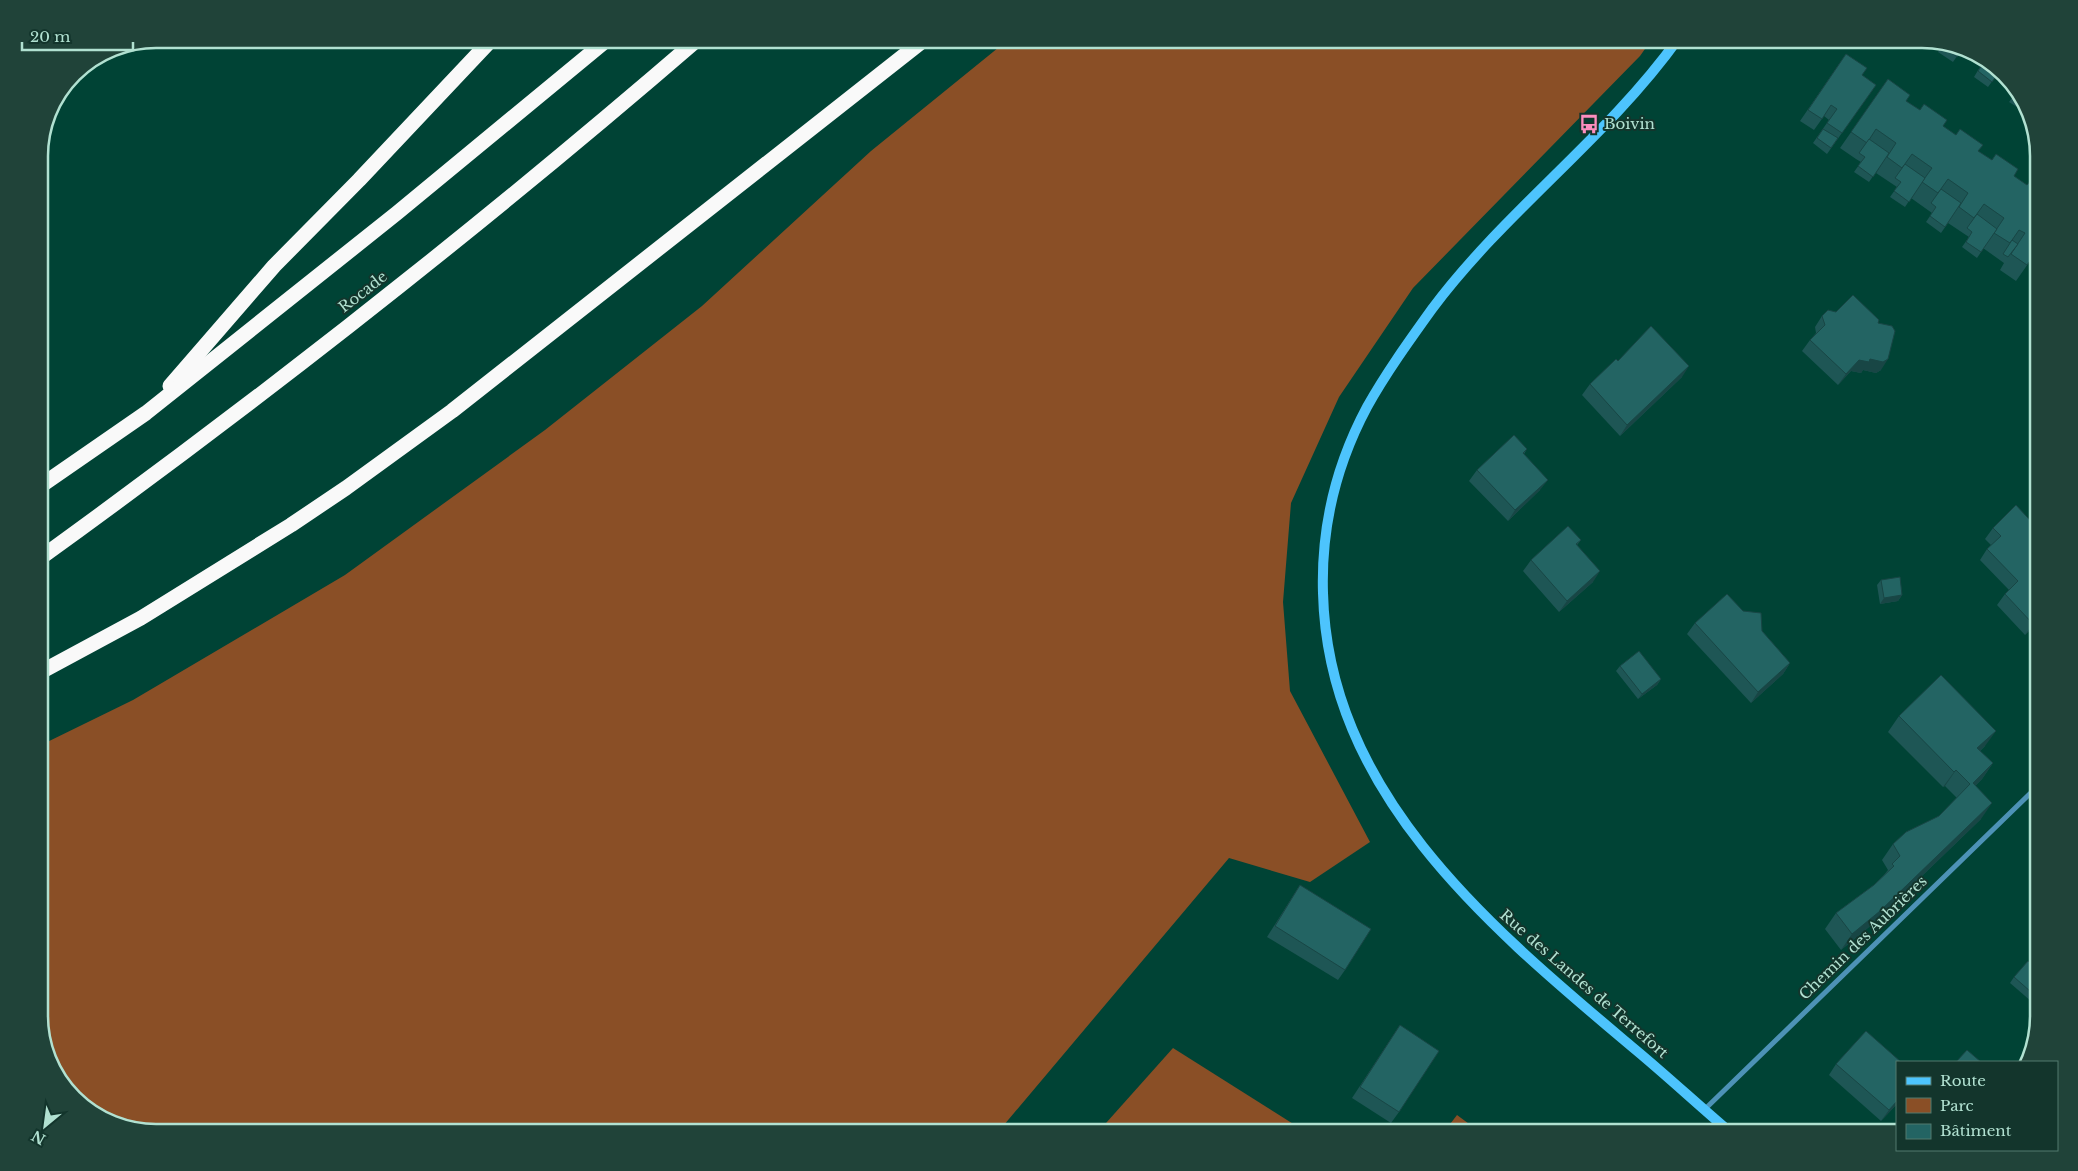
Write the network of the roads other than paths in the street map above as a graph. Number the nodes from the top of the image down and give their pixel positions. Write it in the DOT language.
graph roads {
  1 [pos="484,48"];
  2 [pos="597,48"];
  3 [pos="687,48"];
  4 [pos="914,48"];
  5 [pos="1671,48"];
  6 [pos="146,413"];
  7 [pos="48,481"];
  8 [pos="48,553"];
  9 [pos="48,668"];
  10 [pos="2030,794"];
  11 [pos="1704,1110"];
  12 [pos="1721,1124"];
  1 -- 6 [label="highway"];
  2 -- 6 [label="highway"];
  3 -- 8 [label="highway, Rocade"];
  4 -- 9 [label="highway"];
  5 -- 11 [label="street, Rue des Landes de Terrefort"];
  6 -- 7 [label="highway"];
  10 -- 11 [label="street, Chemin des Aubrières"];
  11 -- 12 [label="street, Rue des Landes de Terrefort"];
}
